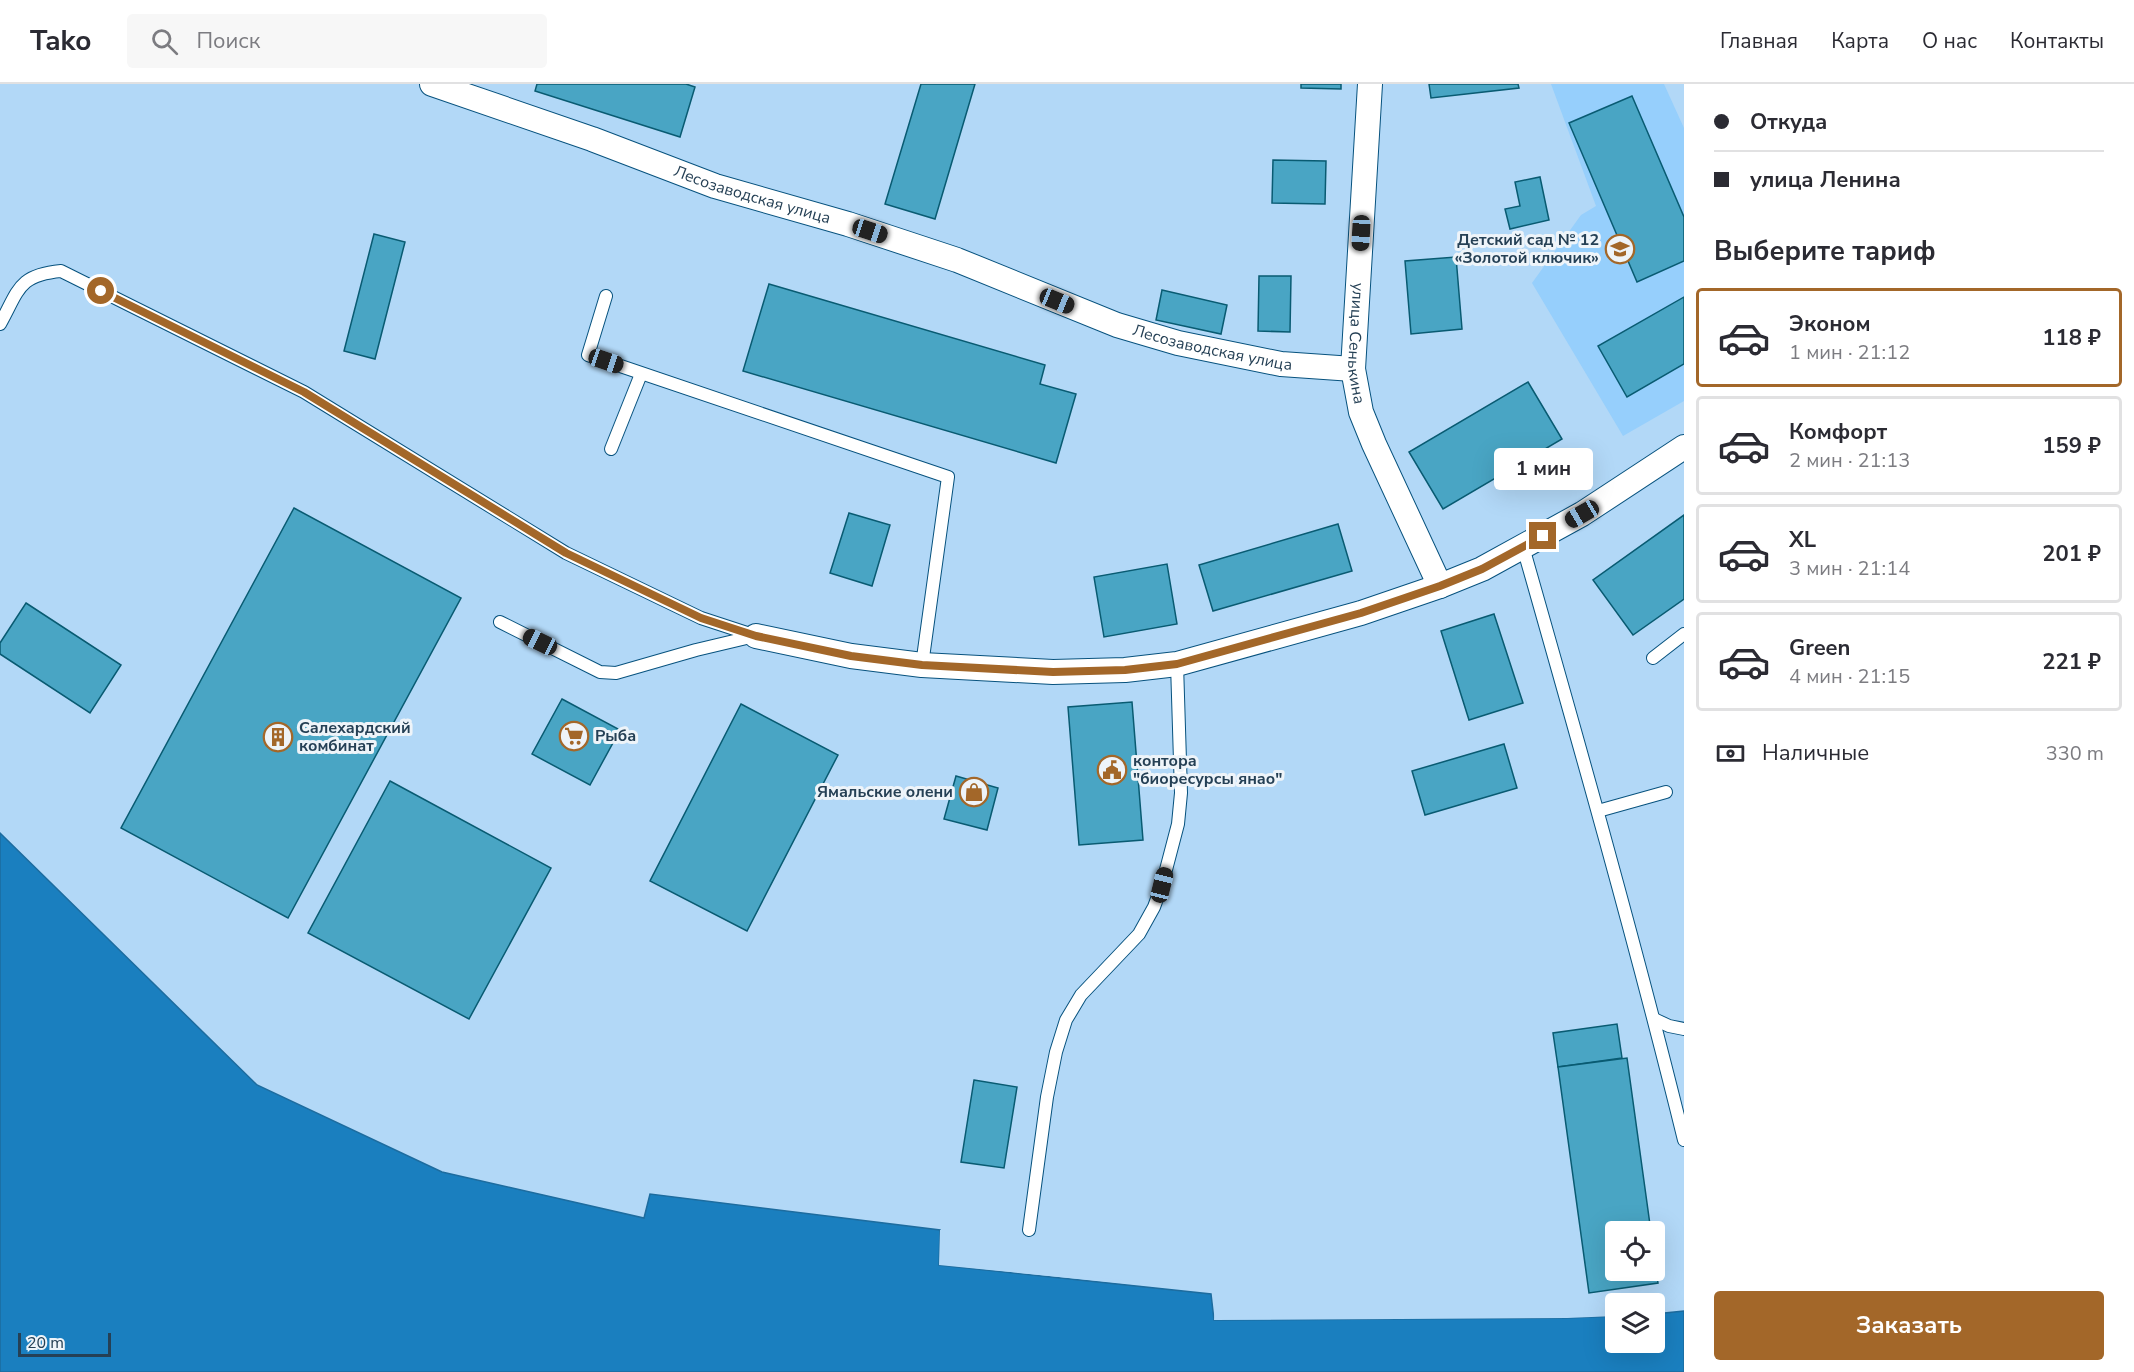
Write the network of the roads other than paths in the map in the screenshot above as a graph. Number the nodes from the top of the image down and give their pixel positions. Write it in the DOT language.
graph roads {
  1 [pos="432,84"];
  2 [pos="1370,84"];
  3 [pos="606,296"];
  4 [pos="0,324"];
  5 [pos="1353,369"];
  6 [pos="641,374"];
  7 [pos="1684,447"];
  8 [pos="611,449"];
  9 [pos="1523,548"];
  10 [pos="1440,586"];
  11 [pos="500,622"];
  12 [pos="1684,634"];
  13 [pos="756,636"];
  14 [pos="1653,657"];
  15 [pos="1177,664"];
  16 [pos="922,665"];
  17 [pos="1666,792"];
  18 [pos="1598,811"];
  19 [pos="1654,1019"];
  20 [pos="1684,1029"];
  21 [pos="1684,1140"];
  22 [pos="1029,1230"];
  1 -- 5 [label="street, Лесозаводская улица"];
  2 -- 5 [label="street, улица Сенькина"];
  3 -- 6 [label="lane"];
  4 -- 13 [label="lane"];
  5 -- 10 [label="street, улица Сенькина"];
  6 -- 8 [label="lane"];
  6 -- 16 [label="lane"];
  7 -- 9 [label="street"];
  9 -- 10 [label="street"];
  9 -- 18 [label="lane"];
  10 -- 15 [label="street"];
  11 -- 13 [label="lane"];
  12 -- 14 [label="lane"];
  13 -- 16 [label="street"];
  15 -- 16 [label="street"];
  15 -- 22 [label="lane"];
  17 -- 18 [label="lane"];
  18 -- 19 [label="lane"];
  19 -- 20 [label="lane"];
  19 -- 21 [label="lane"];
}
